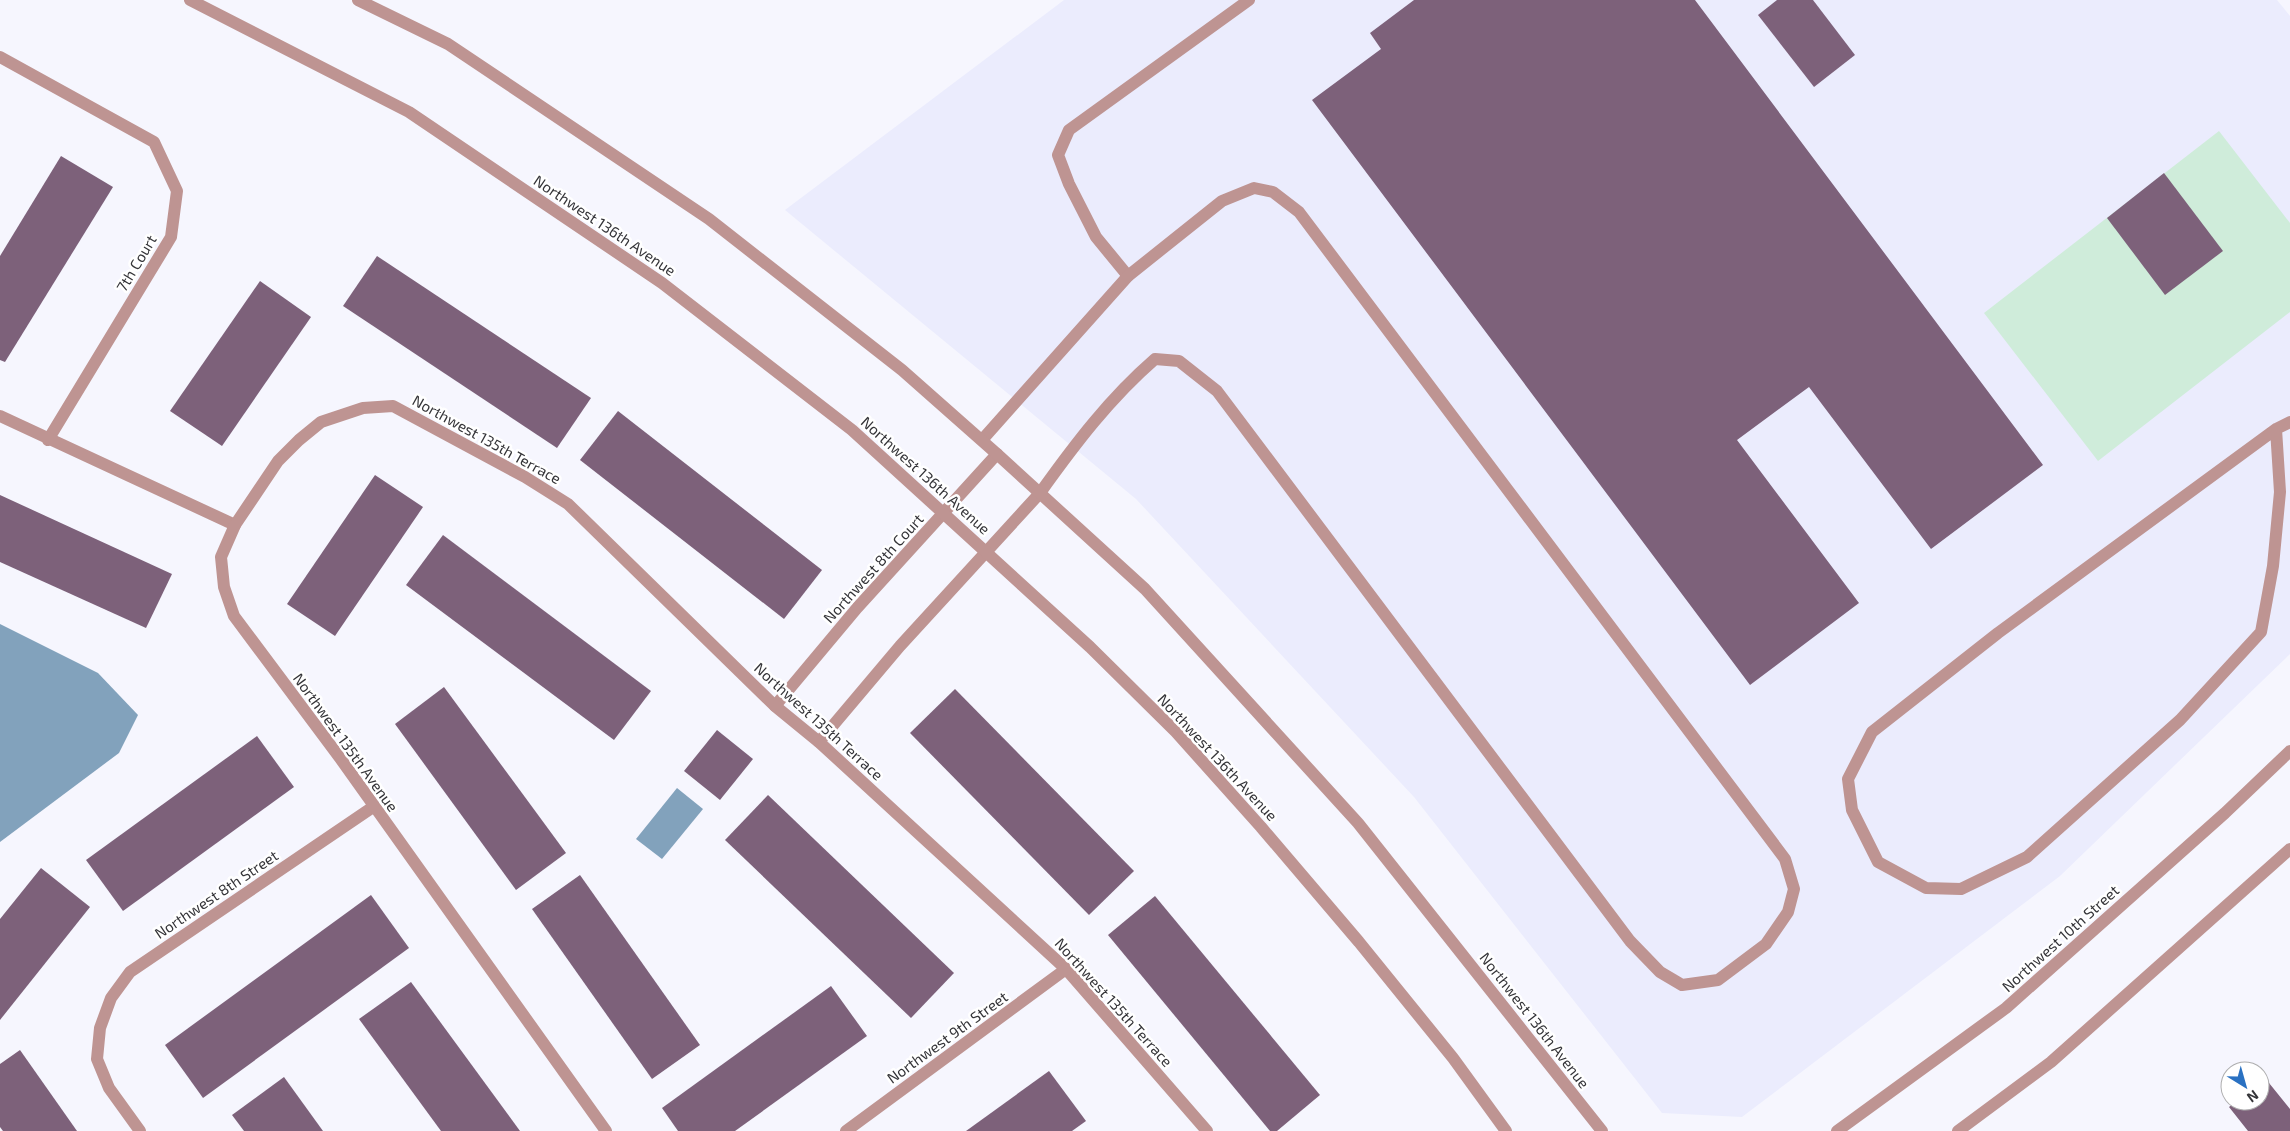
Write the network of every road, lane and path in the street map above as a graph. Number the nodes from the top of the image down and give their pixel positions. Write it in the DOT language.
graph roads {
  1 [pos="190,0"];
  2 [pos="358,0"];
  3 [pos="1249,0"];
  4 [pos="0,57"];
  5 [pos="1128,276"];
  6 [pos="0,416"];
  7 [pos="2290,422"];
  8 [pos="2276,429"];
  9 [pos="48,440"];
  10 [pos="982,440"];
  11 [pos="998,454"];
  12 [pos="1040,493"];
  13 [pos="944,513"];
  14 [pos="235,526"];
  15 [pos="986,551"];
  16 [pos="775,706"];
  17 [pos="819,742"];
  18 [pos="2290,751"];
  19 [pos="373,807"];
  20 [pos="2290,849"];
  21 [pos="1066,969"];
  22 [pos="140,1131"];
  23 [pos="606,1131"];
  24 [pos="846,1131"];
  25 [pos="1207,1131"];
  26 [pos="1506,1131"];
  27 [pos="1602,1131"];
  28 [pos="1837,1131"];
  29 [pos="1958,1131"];
  1 -- 13 [label="street, Northwest 136th Avenue"];
  2 -- 10 [label="street, Northwest 136th Avenue"];
  3 -- 5 [label="street"];
  4 -- 9 [label="street, 7th Court"];
  5 -- 10 [label="street"];
  5 -- 12 [label="street"];
  6 -- 9 [label="street"];
  7 -- 8 [label="street"];
  8 -- 8 [label="street"];
  9 -- 14 [label="street"];
  10 -- 11 [label="street, Northwest 136th Avenue"];
  11 -- 12 [label="street, Northwest 136th Avenue"];
  11 -- 13 [label="street, Northwest 8th Court"];
  12 -- 15 [label="street"];
  12 -- 27 [label="street, Northwest 136th Avenue"];
  13 -- 15 [label="street, Northwest 136th Avenue"];
  13 -- 16 [label="street, Northwest 8th Court"];
  14 -- 16 [label="street, Northwest 135th Terrace"];
  14 -- 19 [label="street, Northwest 135th Avenue"];
  15 -- 17 [label="street"];
  15 -- 26 [label="street, Northwest 136th Avenue"];
  16 -- 17 [label="street, Northwest 135th Terrace"];
  17 -- 21 [label="street, Northwest 135th Terrace"];
  18 -- 28 [label="street, Northwest 10th Street"];
  19 -- 22 [label="street, Northwest 8th Street"];
  19 -- 23 [label="street, Northwest 135th Avenue"];
  20 -- 29 [label="street"];
  21 -- 24 [label="street, Northwest 9th Street"];
  21 -- 25 [label="street, Northwest 135th Terrace"];
}
